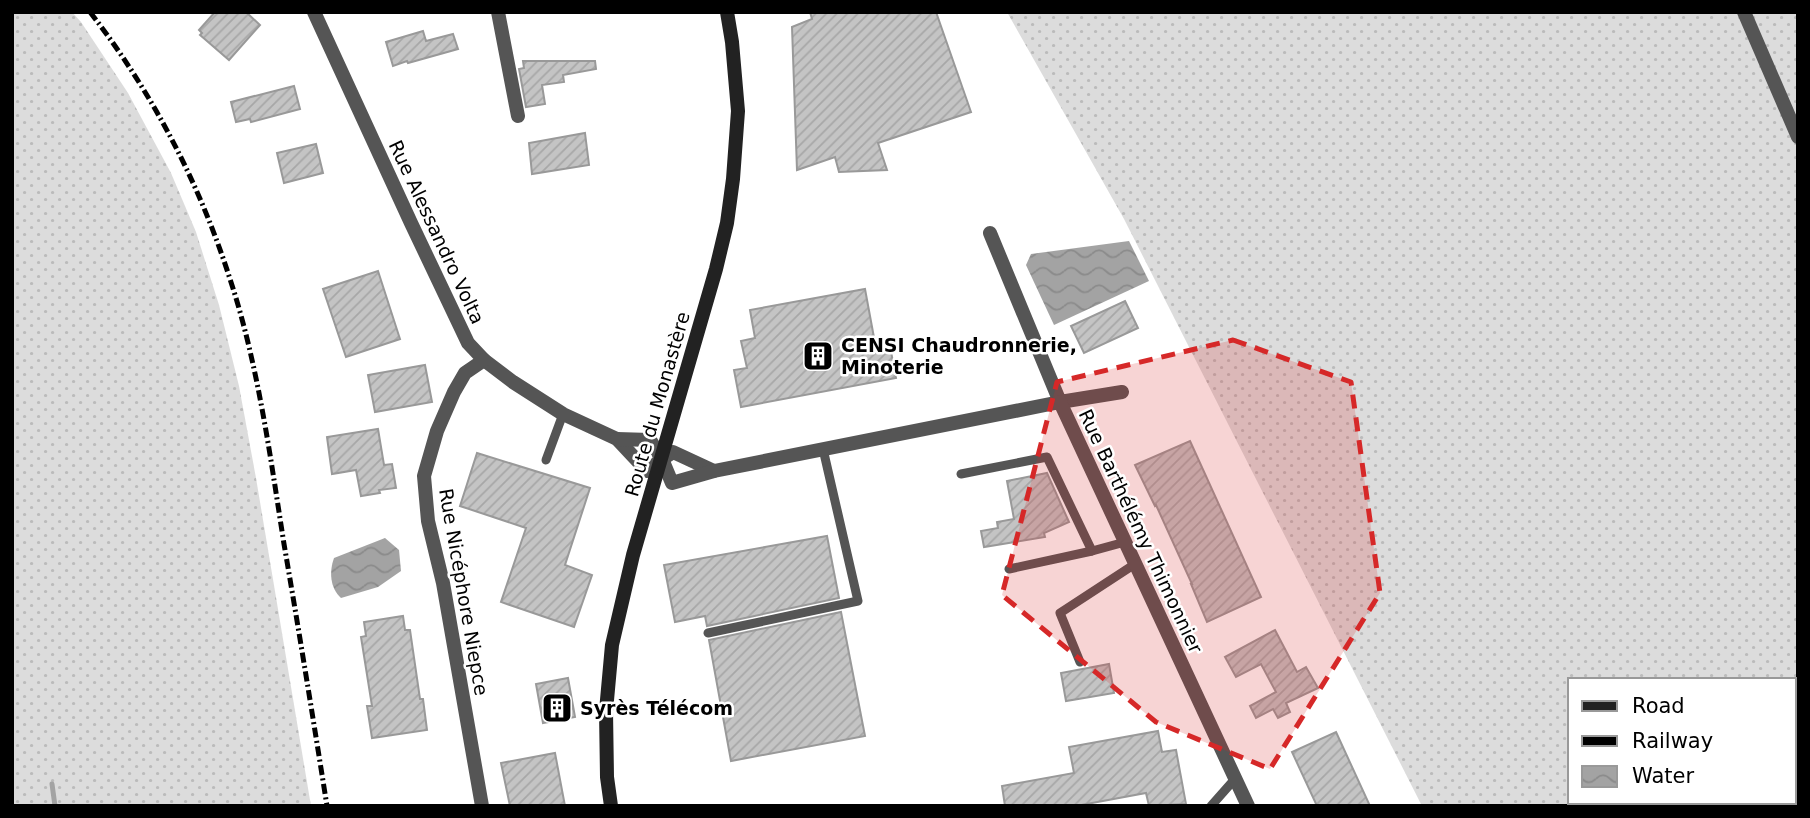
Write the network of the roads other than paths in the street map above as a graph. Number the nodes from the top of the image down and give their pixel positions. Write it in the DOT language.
graph roads {
  1 [pos="314,12"];
  2 [pos="498,12"];
  3 [pos="727,12"];
  4 [pos="1744,12"];
  5 [pos="518,116"];
  6 [pos="1798,137"];
  7 [pos="990,233"];
  8 [pos="484,360"];
  9 [pos="1122,392"];
  10 [pos="1060,402"];
  11 [pos="563,414"];
  12 [pos="617,439"];
  13 [pos="823,449"];
  14 [pos="662,459"];
  15 [pos="546,460"];
  16 [pos="714,471"];
  17 [pos="961,474"];
  18 [pos="1125,542"];
  19 [pos="1092,551"];
  20 [pos="1135,564"];
  21 [pos="1009,569"];
  22 [pos="708,634"];
  23 [pos="1080,662"];
  24 [pos="1234,780"];
  25 [pos="482,806"];
  26 [pos="611,806"];
  27 [pos="1211,806"];
  28 [pos="1248,806"];
  1 -- 8 [label="street, Rue Alessandro Volta"];
  2 -- 5 [label="street"];
  3 -- 14 [label="street, Route du Monastère"];
  4 -- 6 [label="street"];
  7 -- 10 [label="street"];
  8 -- 11 [label="street, Rue Alessandro Volta"];
  8 -- 25 [label="street, Rue Nicéphore Niepce"];
  9 -- 10 [label="street"];
  10 -- 13 [label="street, Rue Barthélémy Thimonnier"];
  10 -- 18 [label="street, Rue Barthélémy Thimonnier"];
  11 -- 12 [label="street, Rue Alessandro Volta"];
  11 -- 15 [label="lane"];
  12 -- 14 [label="street, Rue Alessandro Volta"];
  12 -- 14 [label="street, Rue Alessandro Volta"];
  13 -- 16 [label="street, Rue Barthélémy Thimonnier"];
  13 -- 22 [label="lane"];
  14 -- 16 [label="street"];
  14 -- 16 [label="street, Rue Barthélémy Thimonnier"];
  14 -- 26 [label="street, Route du Monastère"];
  17 -- 19 [label="lane"];
  18 -- 19 [label="lane"];
  18 -- 20 [label="street, Rue Barthélémy Thimonnier"];
  19 -- 21 [label="lane"];
  20 -- 23 [label="lane"];
  20 -- 24 [label="street, Rue Barthélémy Thimonnier"];
  24 -- 27 [label="lane"];
  24 -- 28 [label="street, Rue Barthélémy Thimonnier"];
}
